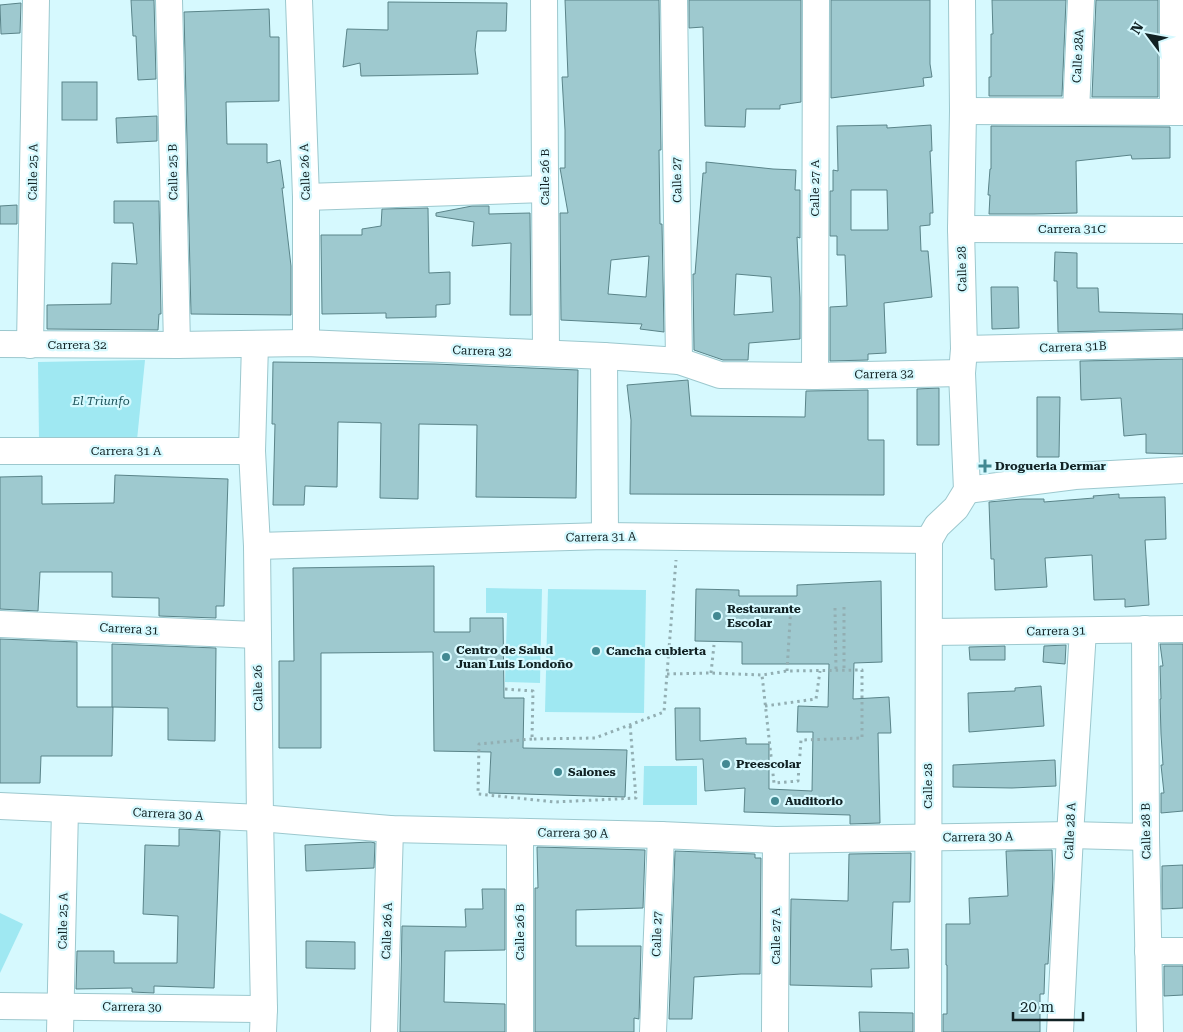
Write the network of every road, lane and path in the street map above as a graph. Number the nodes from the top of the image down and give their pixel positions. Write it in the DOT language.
graph roads {
  1 [pos="36,0"];
  2 [pos="169,0"];
  3 [pos="299,0"];
  4 [pos="544,0"];
  5 [pos="674,0"];
  6 [pos="816,0"];
  7 [pos="962,0"];
  8 [pos="1081,0"];
  9 [pos="1173,0"];
  10 [pos="963,111"];
  11 [pos="1076,111"];
  12 [pos="1178,112"];
  13 [pos="545,189"];
  14 [pos="306,197"];
  15 [pos="961,229"];
  16 [pos="1183,230"];
  17 [pos="306,343"];
  18 [pos="0,344"];
  19 [pos="255,344"];
  20 [pos="1183,344"];
  21 [pos="30,345"];
  22 [pos="177,345"];
  23 [pos="546,353"];
  24 [pos="604,356"];
  25 [pos="679,361"];
  26 [pos="963,361"];
  27 [pos="815,376"];
  28 [pos="0,451"];
  29 [pos="252,451"];
  30 [pos="1183,470"];
  31 [pos="967,490"];
  32 [pos="933,533"];
  33 [pos="605,536"];
  34 [pos="678,537"];
  35 [pos="257,546"];
  36 [pos="791,604"];
  37 [pos="844,607"];
  38 [pos="835,608"];
  39 [pos="0,624"];
  40 [pos="1145,629"];
  41 [pos="1183,629"];
  42 [pos="1083,631"];
  43 [pos="929,632"];
  44 [pos="258,635"];
  45 [pos="714,645"];
  46 [pos="836,670"];
  47 [pos="844,670"];
  48 [pos="787,671"];
  49 [pos="820,671"];
  50 [pos="711,673"];
  51 [pos="668,674"];
  52 [pos="762,675"];
  53 [pos="505,690"];
  54 [pos="765,706"];
  55 [pos="630,724"];
  56 [pos="569,738"];
  57 [pos="532,739"];
  58 [pos="568,743"];
  59 [pos="0,806"];
  60 [pos="65,809"];
  61 [pos="260,818"];
  62 [pos="390,829"];
  63 [pos="520,832"];
  64 [pos="661,835"];
  65 [pos="1070,836"];
  66 [pos="928,837"];
  67 [pos="1146,838"];
  68 [pos="776,840"];
  69 [pos="1148,951"];
  70 [pos="1183,951"];
  71 [pos="0,1006"];
  72 [pos="61,1006"];
  73 [pos="264,1021"];
  74 [pos="60,1032"];
  75 [pos="384,1032"];
  76 [pos="520,1032"];
  77 [pos="653,1032"];
  78 [pos="775,1032"];
  79 [pos="928,1032"];
  80 [pos="1060,1032"];
  81 [pos="1150,1032"];
  1 -- 21 [label="street, Calle 25 A"];
  2 -- 22 [label="street, Calle 25 B"];
  3 -- 14 [label="street, Calle 26 A"];
  4 -- 13 [label="street, Calle 26 B"];
  5 -- 25 [label="street, Calle 27"];
  6 -- 27 [label="street, Calle 27 A"];
  7 -- 10 [label="street, Calle 28"];
  8 -- 11 [label="street, Calle 28A"];
  9 -- 12 [label="street"];
  10 -- 11 [label="street"];
  10 -- 15 [label="street, Calle 28"];
  11 -- 12 [label="street"];
  13 -- 14 [label="street"];
  13 -- 23 [label="street, Calle 26 B"];
  14 -- 17 [label="street, Calle 26 A"];
  15 -- 16 [label="street, Carrera 31C"];
  15 -- 26 [label="street, Calle 28"];
  17 -- 19 [label="street, Carrera 32"];
  17 -- 23 [label="street, Carrera 32"];
  18 -- 21 [label="street, Carrera 32"];
  19 -- 22 [label="street, Carrera 32"];
  19 -- 29 [label="street, Calle 26"];
  20 -- 26 [label="street, Carrera 31B"];
  21 -- 22 [label="street, Carrera 32"];
  23 -- 24 [label="street, Carrera 32"];
  24 -- 25 [label="street, Carrera 32"];
  24 -- 33 [label="street"];
  25 -- 27 [label="street, Carrera 32"];
  26 -- 27 [label="street, Carrera 32"];
  26 -- 31 [label="street, Calle 28"];
  28 -- 29 [label="street, Carrera 31 A"];
  29 -- 35 [label="street, Calle 26"];
  30 -- 31 [label="street"];
  31 -- 32 [label="street"];
  32 -- 34 [label="street, Carrera 31 A"];
  32 -- 43 [label="street, Calle 28"];
  33 -- 34 [label="street, Carrera 31 A"];
  33 -- 35 [label="street, Carrera 31 A"];
  34 -- 51 [label="path"];
  35 -- 44 [label="street, Calle 26"];
  36 -- 48 [label="path"];
  37 -- 47 [label="path"];
  38 -- 46 [label="path"];
  39 -- 44 [label="street, Carrera 31"];
  40 -- 41 [label="street, Carrera 31"];
  40 -- 42 [label="street, Carrera 31"];
  40 -- 67 [label="street, Calle 28 B"];
  42 -- 43 [label="street, Carrera 31"];
  42 -- 65 [label="street, Calle 28 A"];
  43 -- 66 [label="street, Calle 28"];
  44 -- 61 [label="street, Calle 26"];
  45 -- 50 [label="path"];
  46 -- 47 [label="path"];
  46 -- 49 [label="path"];
  47 -- 54 [label="path"];
  48 -- 49 [label="path"];
  48 -- 52 [label="path"];
  49 -- 54 [label="path"];
  50 -- 51 [label="path"];
  50 -- 52 [label="path"];
  51 -- 55 [label="path"];
  52 -- 54 [label="path"];
  53 -- 57 [label="path"];
  55 -- 56 [label="path"];
  55 -- 57 [label="path"];
  56 -- 57 [label="path"];
  56 -- 58 [label="path"];
  59 -- 60 [label="street, Carrera 30 A"];
  60 -- 61 [label="street, Carrera 30 A"];
  60 -- 72 [label="street, Calle 25 A"];
  61 -- 62 [label="street, Carrera 30 A"];
  61 -- 73 [label="street, Calle 26"];
  62 -- 63 [label="street, Carrera 30 A"];
  62 -- 75 [label="street, Calle 26 A"];
  63 -- 64 [label="street, Carrera 30 A"];
  63 -- 76 [label="street, Calle 26 B"];
  64 -- 68 [label="street, Carrera 30 A"];
  64 -- 77 [label="street, Calle 27"];
  65 -- 66 [label="street, Carrera 30 A"];
  65 -- 67 [label="street, Carrera 30 A"];
  65 -- 80 [label="street, Calle 28 A"];
  66 -- 68 [label="street, Carrera 30 A"];
  66 -- 79 [label="street, Calle 28"];
  67 -- 69 [label="street, Calle 28 B"];
  68 -- 78 [label="street, Calle 27 A"];
  69 -- 70 [label="street"];
  69 -- 81 [label="street, Calle 28 B"];
  71 -- 72 [label="street, Carrera 30"];
  72 -- 73 [label="street, Carrera 30"];
  72 -- 74 [label="street, Calle 25 A"];
}
